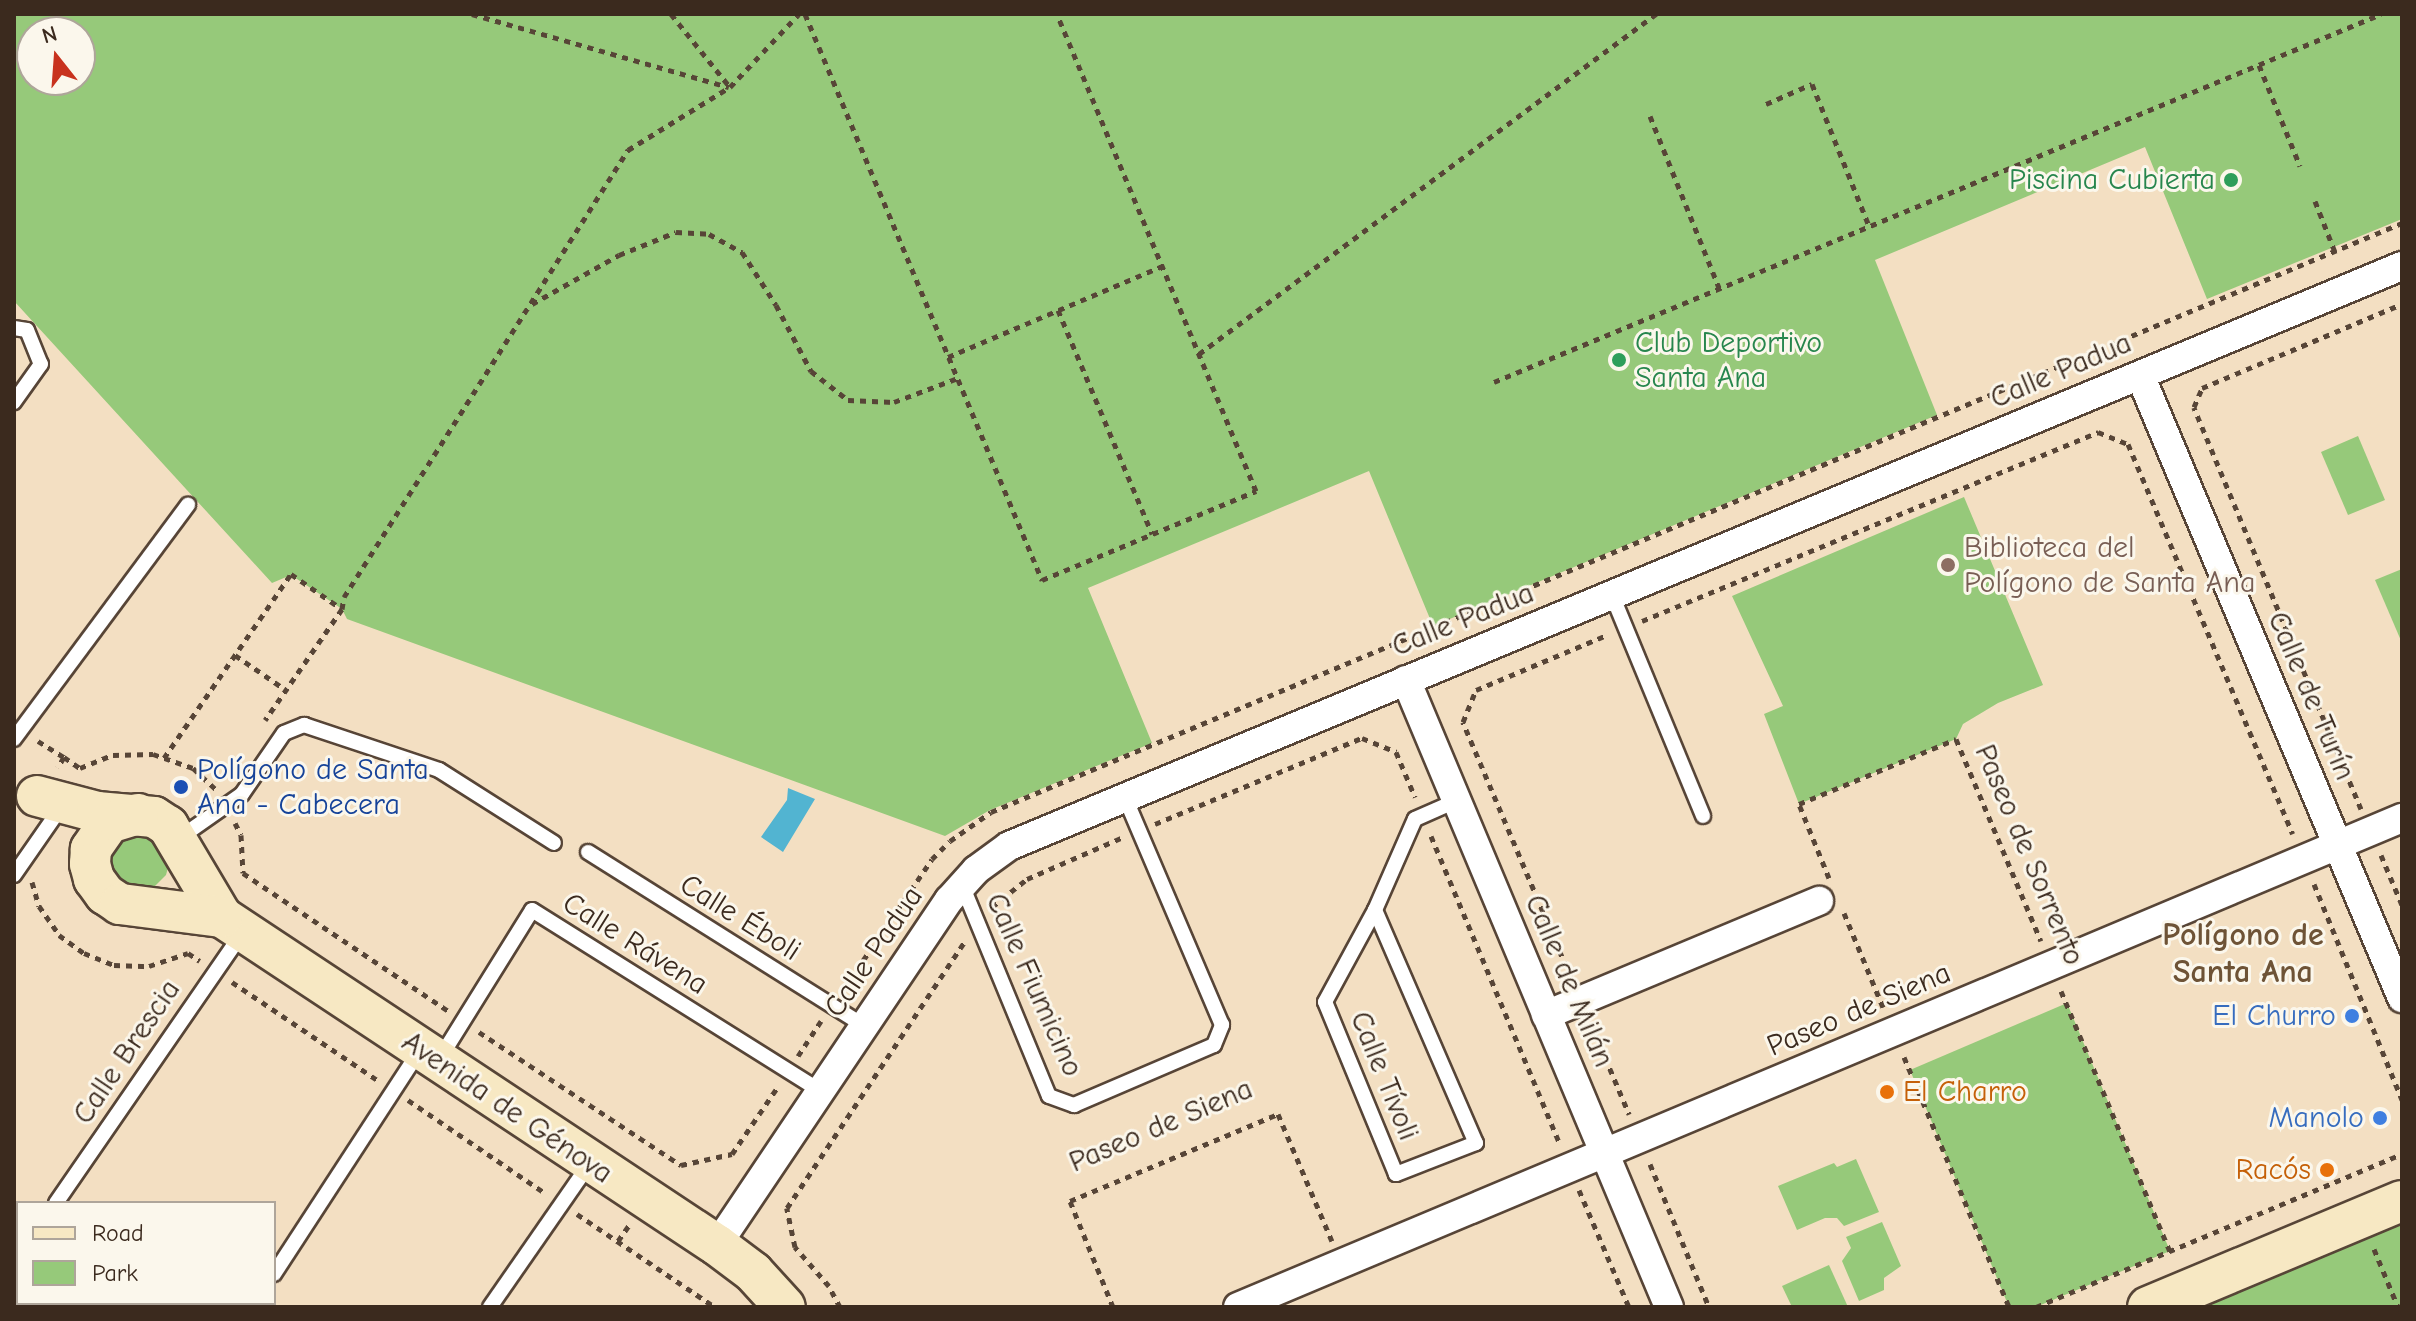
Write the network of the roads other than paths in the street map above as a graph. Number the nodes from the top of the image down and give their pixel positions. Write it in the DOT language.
graph roads {
  1 [pos="2401,268"];
  2 [pos="14,328"];
  3 [pos="2140,375"];
  4 [pos="14,402"];
  5 [pos="188,505"];
  6 [pos="1612,595"];
  7 [pos="1406,680"];
  8 [pos="14,739"];
  9 [pos="35,797"];
  10 [pos="1125,798"];
  11 [pos="1456,801"];
  12 [pos="138,814"];
  13 [pos="1703,816"];
  14 [pos="2402,818"];
  15 [pos="178,839"];
  16 [pos="554,843"];
  17 [pos="2337,846"];
  18 [pos="588,852"];
  19 [pos="14,875"];
  20 [pos="94,879"];
  21 [pos="962,884"];
  22 [pos="1832,899"];
  23 [pos="138,906"];
  24 [pos="1375,910"];
  25 [pos="232,925"];
  26 [pos="2402,998"];
  27 [pos="1546,1015"];
  28 [pos="864,1026"];
  29 [pos="429,1056"];
  30 [pos="821,1091"];
  31 [pos="1604,1153"];
  32 [pos="590,1163"];
  33 [pos="57,1201"];
  34 [pos="2402,1201"];
  35 [pos="717,1245"];
  36 [pos="276,1271"];
  37 [pos="490,1307"];
  38 [pos="785,1307"];
  39 [pos="1238,1307"];
  40 [pos="1669,1307"];
  41 [pos="2148,1307"];
  1 -- 3 [label="street, Calle Padua"];
  2 -- 4 [label="lane"];
  3 -- 6 [label="street, Calle Padua"];
  3 -- 17 [label="street, Calle de Turín"];
  5 -- 8 [label="lane"];
  6 -- 7 [label="street, Calle Padua"];
  6 -- 13 [label="lane"];
  7 -- 10 [label="street, Calle Padua"];
  7 -- 11 [label="street, Calle de Milán"];
  9 -- 12 [label="street, Avenida de Génova"];
  9 -- 19 [label="lane"];
  9 -- 20 [label="street, Avenida de Génova"];
  10 -- 21 [label="street, Calle Padua"];
  10 -- 21 [label="lane, Calle Fiumicino"];
  11 -- 24 [label="lane, Calle Tívoli"];
  11 -- 27 [label="street, Calle de Milán"];
  12 -- 15 [label="street, Avenida de Génova"];
  12 -- 20 [label="street"];
  14 -- 17 [label="street, Paseo de Siena"];
  15 -- 16 [label="lane"];
  15 -- 23 [label="street"];
  15 -- 25 [label="street, Avenida de Génova"];
  17 -- 26 [label="street, Calle de Turín"];
  17 -- 31 [label="street, Paseo de Siena"];
  18 -- 28 [label="lane, Calle Éboli"];
  20 -- 23 [label="street, Avenida de Génova"];
  21 -- 28 [label="street, Calle Padua"];
  22 -- 27 [label="street"];
  23 -- 25 [label="street, Avenida de Génova"];
  24 -- 24 [label="lane, Calle Tívoli"];
  25 -- 29 [label="street, Avenida de Génova"];
  25 -- 33 [label="lane, Calle Brescia"];
  27 -- 31 [label="street, Calle de Milán"];
  28 -- 30 [label="street, Calle Padua"];
  29 -- 30 [label="lane, Calle Rávena"];
  29 -- 32 [label="street, Avenida de Génova"];
  29 -- 36 [label="lane"];
  30 -- 35 [label="street, Calle Padua"];
  31 -- 39 [label="street, Paseo de Siena"];
  31 -- 40 [label="street, Calle de Milán"];
  32 -- 35 [label="street, Avenida de Génova"];
  32 -- 37 [label="lane"];
  34 -- 41 [label="street"];
  35 -- 38 [label="street, Avenida de Génova"];
}
